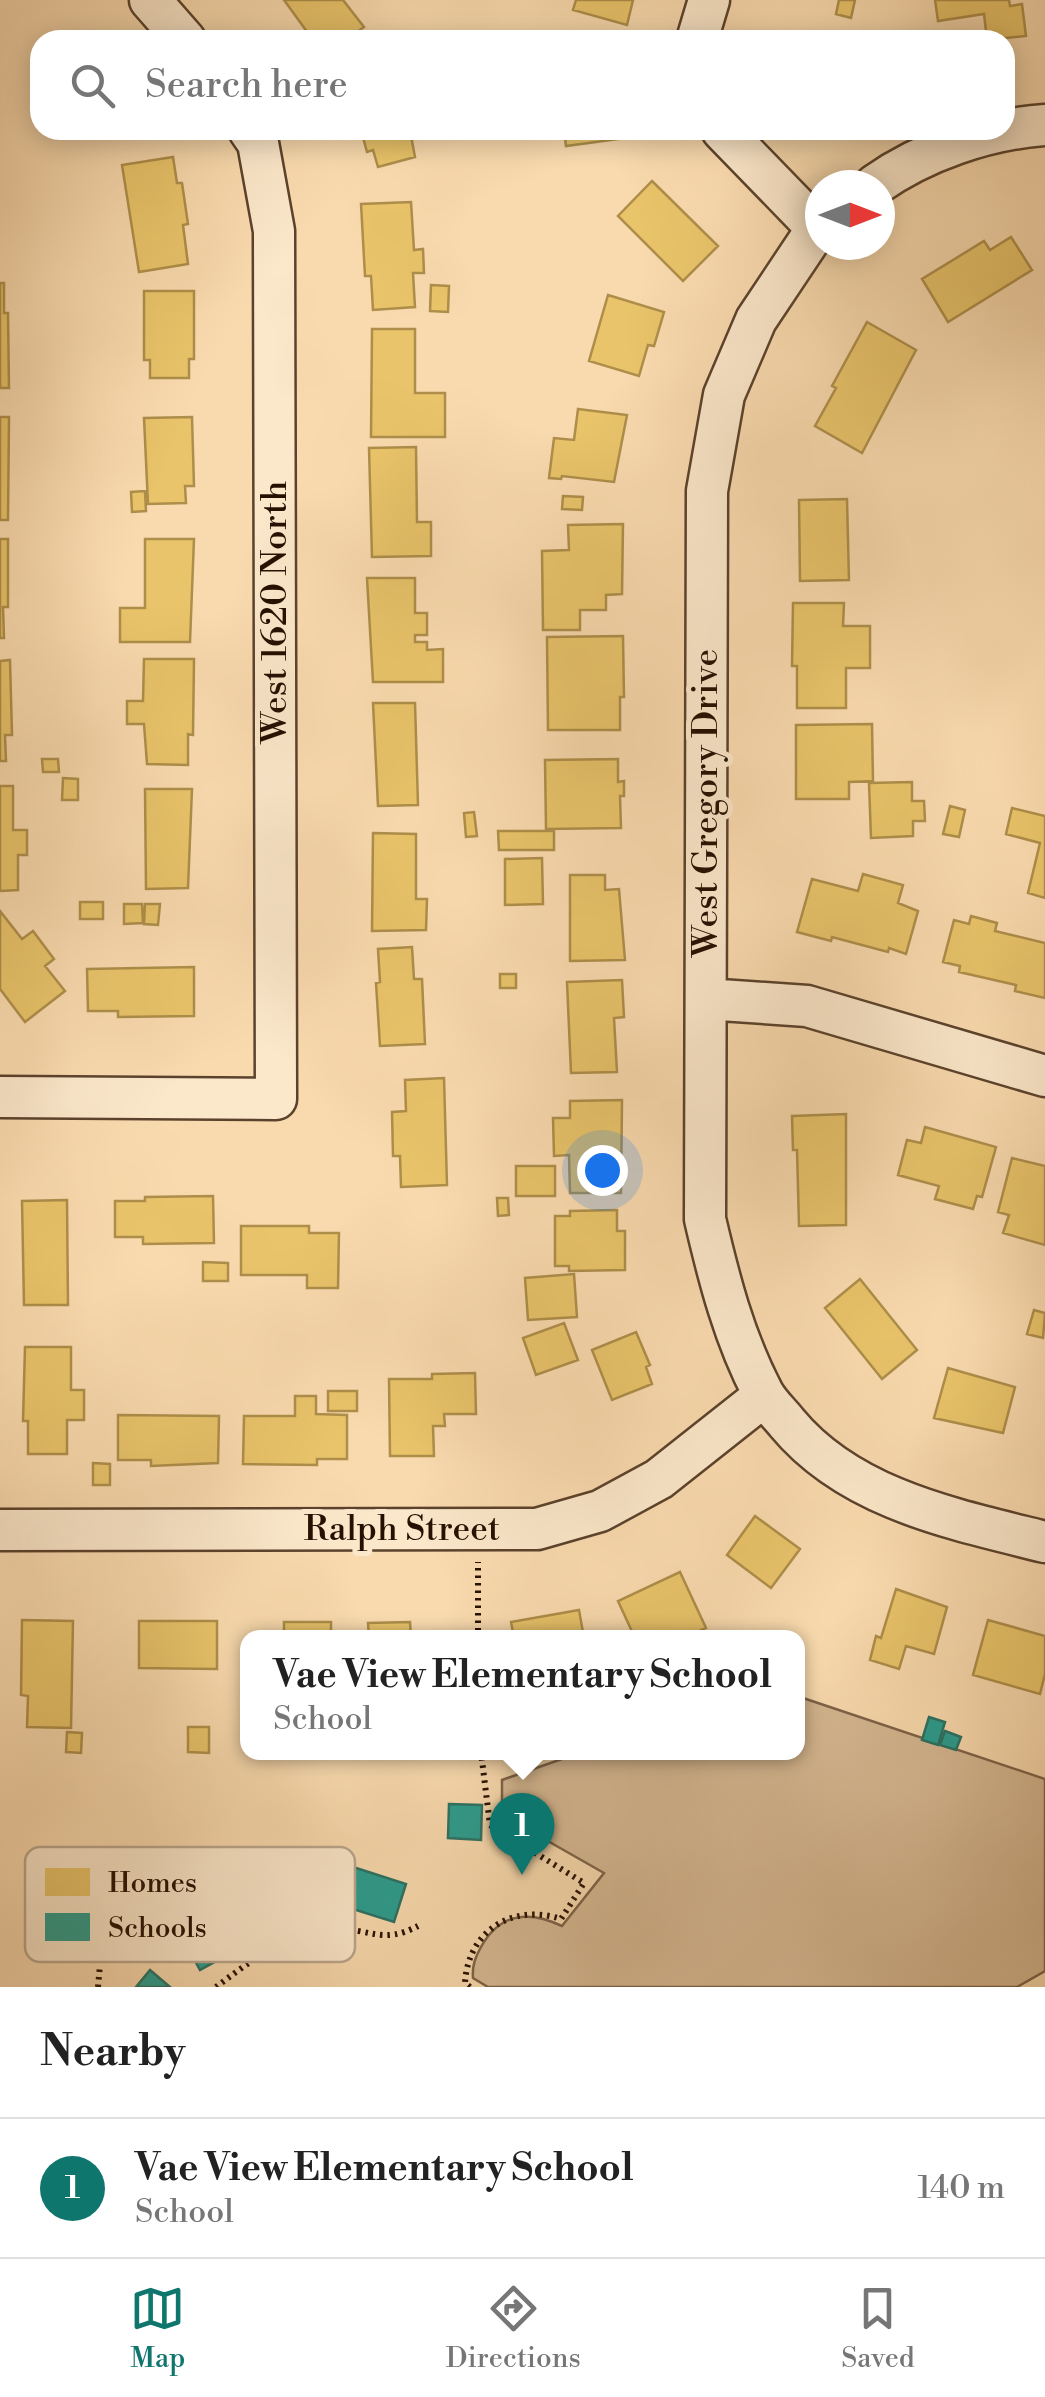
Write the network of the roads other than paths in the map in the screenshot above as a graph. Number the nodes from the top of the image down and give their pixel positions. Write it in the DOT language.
graph roads {
  1 [pos="150,0"];
  2 [pos="709,0"];
  3 [pos="176,30"];
  4 [pos="701,30"];
  5 [pos="1045,125"];
  6 [pos="1015,129"];
  7 [pos="256,140"];
  8 [pos="732,140"];
  9 [pos="970,140"];
  10 [pos="895,175"];
  11 [pos="805,212"];
  12 [pos="805,245"];
  13 [pos="706,1000"];
  14 [pos="1045,1076"];
  15 [pos="0,1097"];
  16 [pos="764,1396"];
  17 [pos="0,1530"];
  18 [pos="1045,1542"];
  1 -- 3 [label="street"];
  2 -- 4 [label="street"];
  5 -- 6 [label="street"];
  7 -- 15 [label="street, West 1620 North"];
  8 -- 11 [label="street"];
  9 -- 10 [label="street"];
  12 -- 13 [label="street, West Gregory Drive"];
  13 -- 14 [label="street"];
  13 -- 16 [label="street, West Gregory Drive"];
  16 -- 17 [label="street, Ralph Street"];
  16 -- 18 [label="street, West Gregory Drive"];
}
